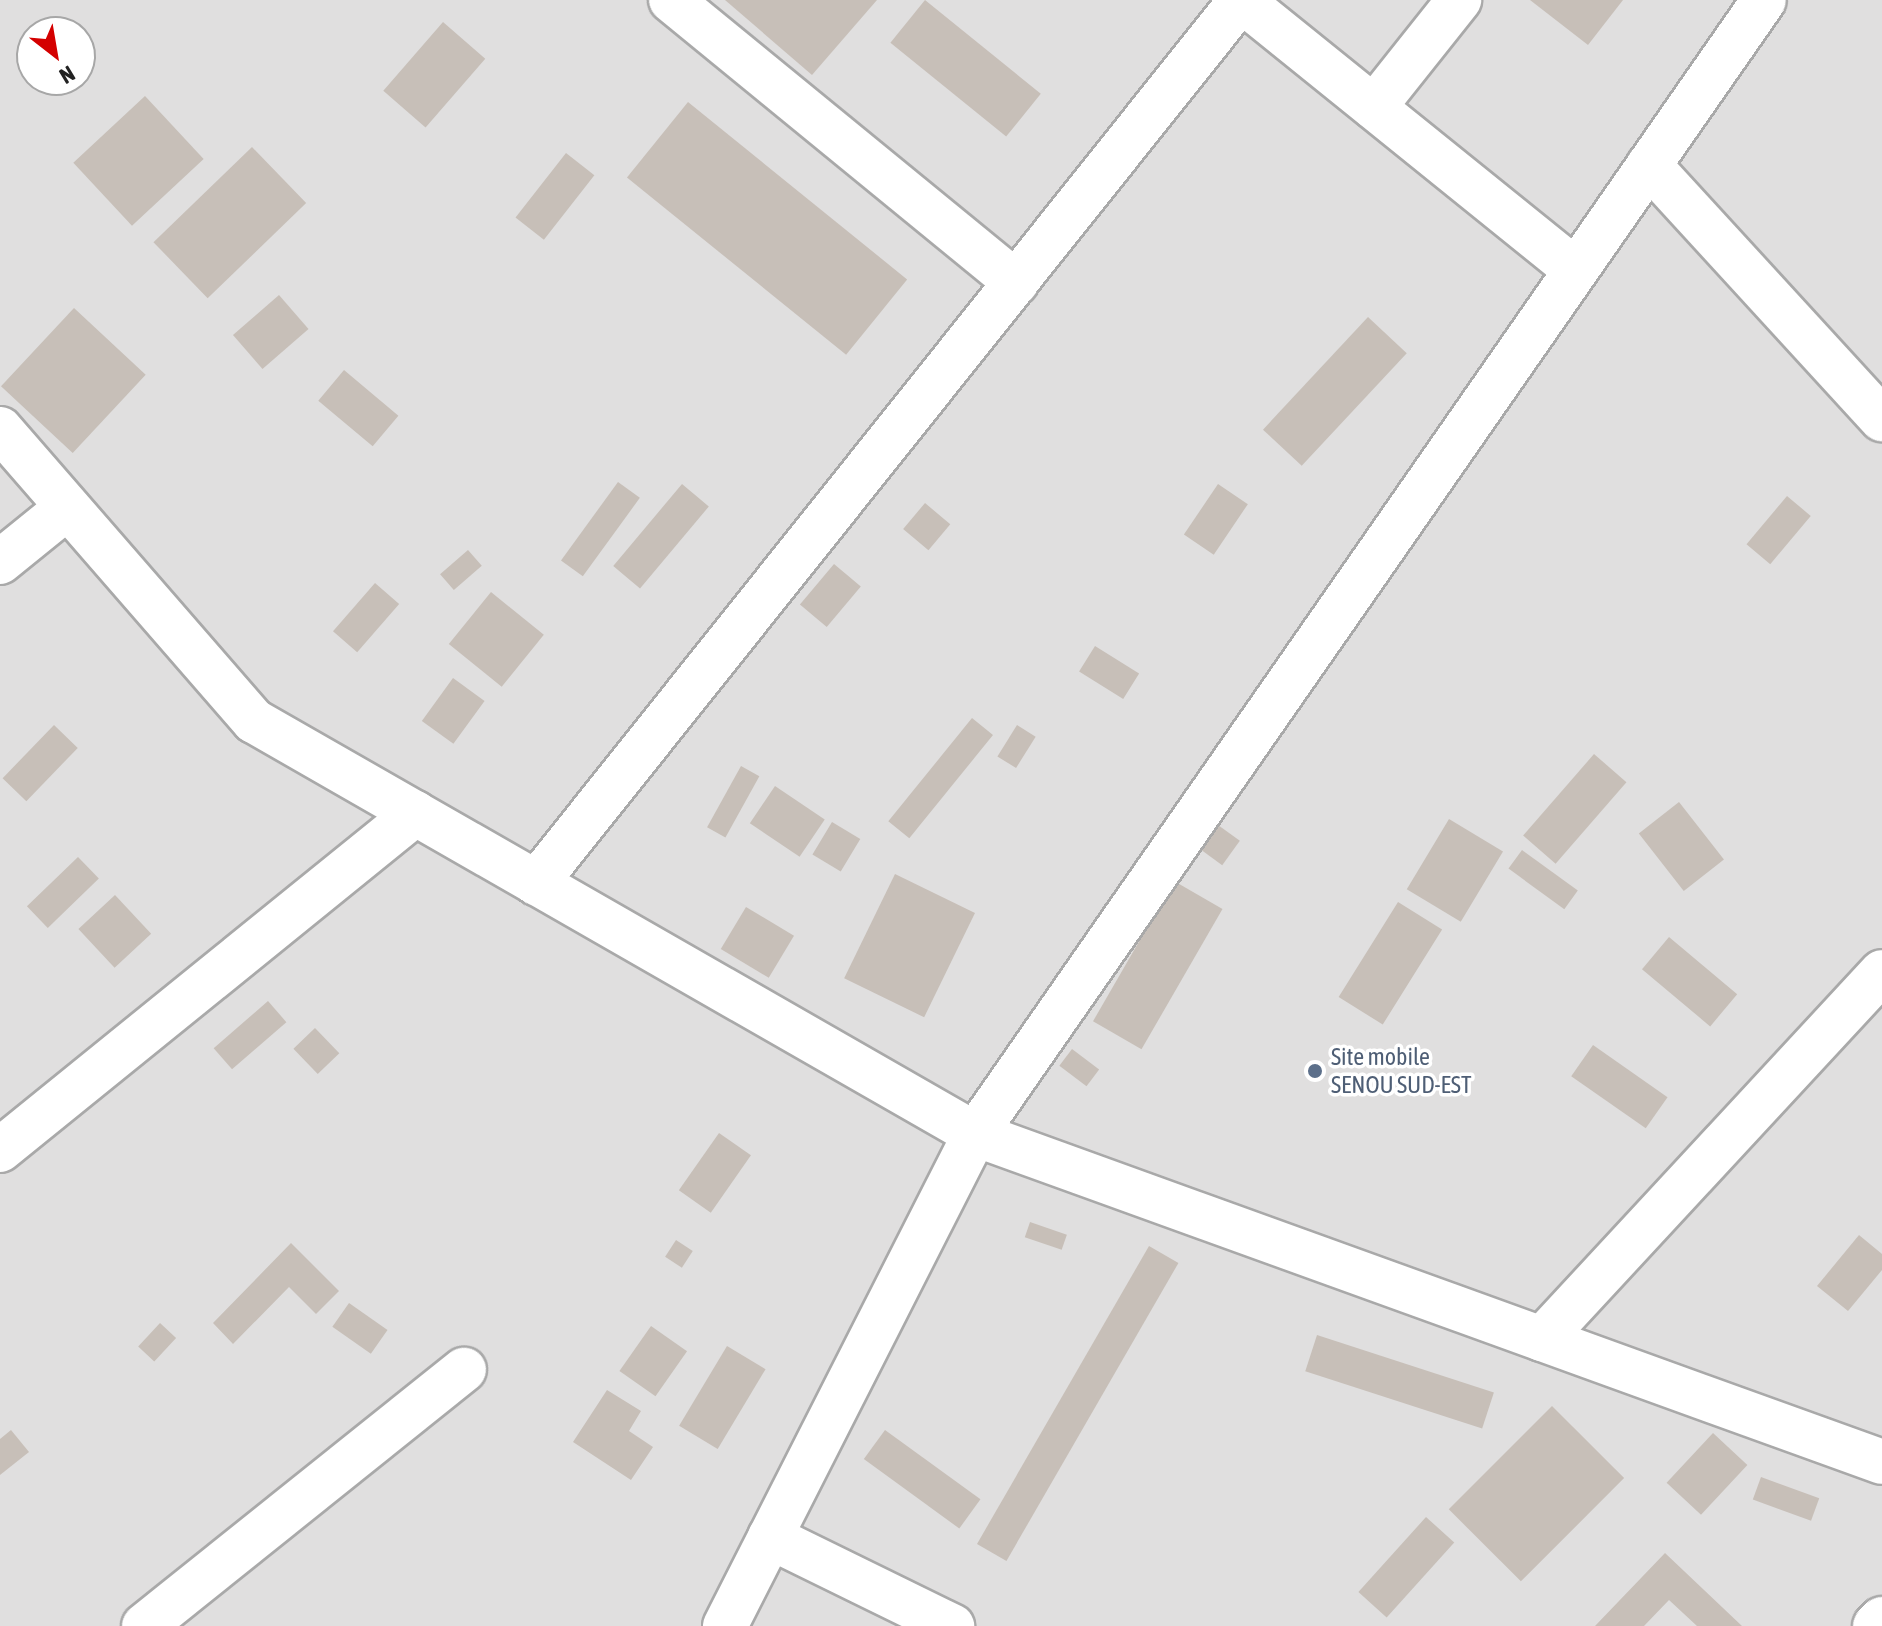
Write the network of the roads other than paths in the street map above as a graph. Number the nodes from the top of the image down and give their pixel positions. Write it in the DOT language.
graph roads {
  1 [pos="671,0"];
  2 [pos="1241,0"];
  3 [pos="1459,0"];
  4 [pos="1764,0"];
  5 [pos="1374,107"];
  6 [pos="1649,165"];
  7 [pos="1576,270"];
  8 [pos="1016,282"];
  9 [pos="1882,419"];
  10 [pos="0,429"];
  11 [pos="68,507"];
  12 [pos="0,562"];
  13 [pos="416,813"];
  14 [pos="536,883"];
  15 [pos="1882,972"];
  16 [pos="975,1134"];
  17 [pos="0,1150"];
  18 [pos="1542,1339"];
  19 [pos="464,1370"];
  20 [pos="1882,1462"];
  21 [pos="770,1537"];
  22 [pos="1882,1619"];
  23 [pos="144,1626"];
  24 [pos="725,1626"];
  25 [pos="952,1626"];
  26 [pos="1875,1626"];
  1 -- 8 [label="street"];
  2 -- 5 [label="street"];
  2 -- 8 [label="street"];
  3 -- 5 [label="street"];
  4 -- 6 [label="street"];
  5 -- 7 [label="street"];
  6 -- 7 [label="street"];
  6 -- 9 [label="street"];
  7 -- 16 [label="street"];
  8 -- 14 [label="street"];
  10 -- 11 [label="street"];
  11 -- 12 [label="street"];
  11 -- 13 [label="street"];
  13 -- 14 [label="street"];
  13 -- 17 [label="street"];
  14 -- 16 [label="street"];
  15 -- 18 [label="street"];
  16 -- 18 [label="street"];
  16 -- 21 [label="street"];
  18 -- 20 [label="street"];
  19 -- 23 [label="street"];
  21 -- 24 [label="street"];
  21 -- 25 [label="street"];
  22 -- 26 [label="street"];
}
